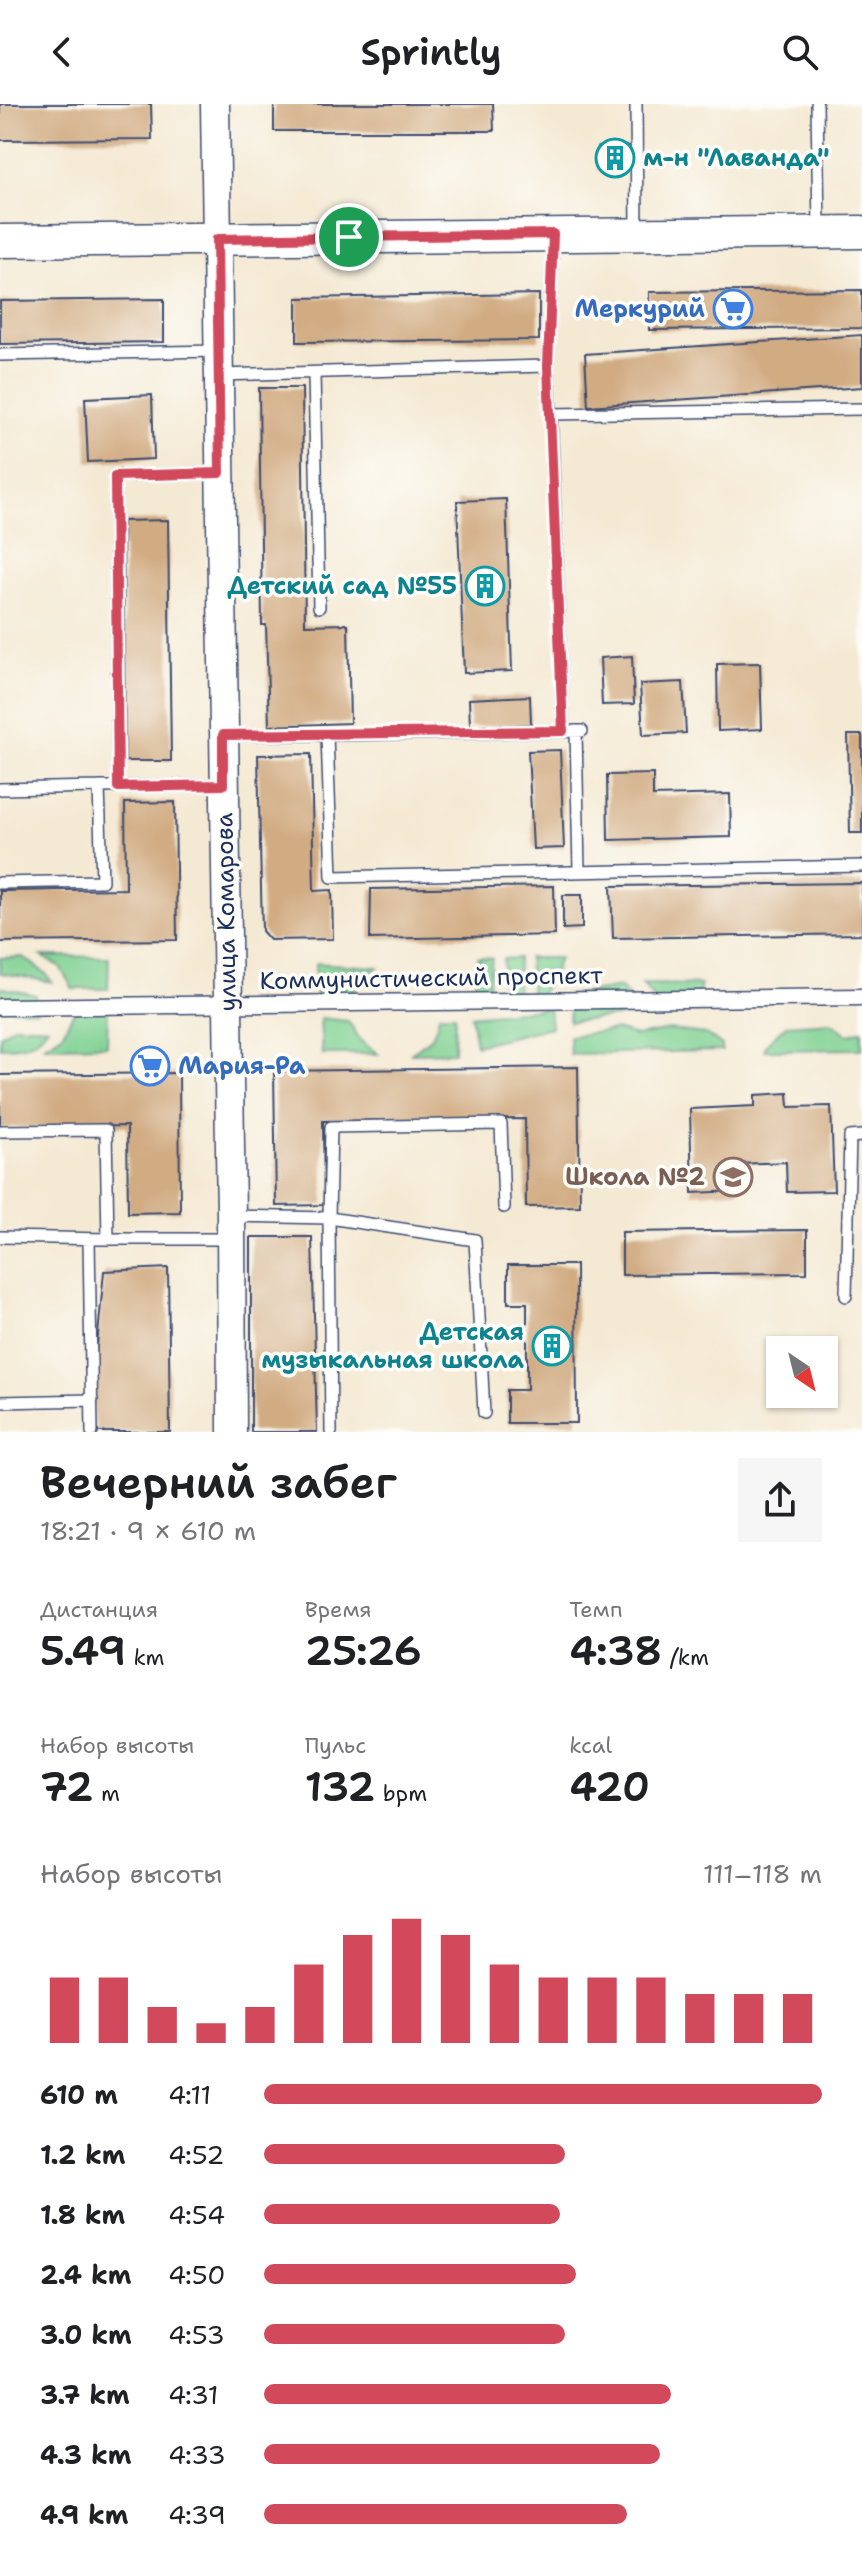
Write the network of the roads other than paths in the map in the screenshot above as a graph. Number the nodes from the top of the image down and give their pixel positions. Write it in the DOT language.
graph roads {
  1 [pos="215,104"];
  2 [pos="636,104"];
  3 [pos="817,104"];
  4 [pos="819,232"];
  5 [pos="862,232"];
  6 [pos="553,234"];
  7 [pos="637,234"];
  8 [pos="217,239"];
  9 [pos="0,241"];
  10 [pos="0,355"];
  11 [pos="219,363"];
  12 [pos="548,366"];
  13 [pos="314,373"];
  14 [pos="862,409"];
  15 [pos="551,414"];
  16 [pos="220,473"];
  17 [pos="319,607"];
  18 [pos="563,731"];
  19 [pos="223,735"];
  20 [pos="327,735"];
  21 [pos="223,785"];
  22 [pos="99,787"];
  23 [pos="118,787"];
  24 [pos="0,789"];
  25 [pos="862,866"];
  26 [pos="579,870"];
  27 [pos="0,883"];
  28 [pos="862,997"];
  29 [pos="228,1004"];
  30 [pos="0,1007"];
  31 [pos="0,1131"];
  32 [pos="862,1136"];
  33 [pos="504,1207"];
  34 [pos="329,1218"];
  35 [pos="231,1227"];
  36 [pos="0,1237"];
  37 [pos="89,1239"];
  38 [pos="108,1239"];
  39 [pos="846,1296"];
  40 [pos="92,1400"];
  41 [pos="0,1402"];
  42 [pos="484,1413"];
  43 [pos="92,1432"];
  44 [pos="232,1432"];
  45 [pos="331,1432"];
  1 -- 8 [label="street, улица Комарова"];
  2 -- 7 [label="lane"];
  3 -- 4 [label="lane"];
  4 -- 5 [label="main road"];
  4 -- 7 [label="main road"];
  6 -- 7 [label="main road"];
  6 -- 8 [label="main road"];
  6 -- 12 [label="lane"];
  8 -- 9 [label="main road"];
  8 -- 11 [label="street, улица Комарова"];
  10 -- 11 [label="lane"];
  11 -- 13 [label="lane"];
  11 -- 16 [label="street, улица Комарова"];
  12 -- 13 [label="lane"];
  12 -- 15 [label="lane"];
  13 -- 17 [label="lane"];
  14 -- 15 [label="lane"];
  15 -- 18 [label="lane"];
  16 -- 19 [label="street, улица Комарова"];
  16 -- 23 [label="lane"];
  18 -- 20 [label="lane"];
  18 -- 26 [label="lane"];
  19 -- 20 [label="lane"];
  19 -- 21 [label="street, улица Комарова"];
  20 -- 26 [label="lane"];
  21 -- 23 [label="lane"];
  21 -- 29 [label="street, улица Комарова"];
  22 -- 23 [label="lane"];
  22 -- 24 [label="lane"];
  22 -- 27 [label="lane"];
  25 -- 26 [label="lane"];
  28 -- 29 [label="street, Коммунистический проспект"];
  29 -- 30 [label="street, Коммунистический проспект"];
  29 -- 35 [label="street, улица Комарова"];
  31 -- 38 [label="lane"];
  32 -- 39 [label="lane"];
  33 -- 34 [label="lane"];
  34 -- 35 [label="lane"];
  34 -- 42 [label="lane"];
  34 -- 45 [label="lane"];
  35 -- 38 [label="lane"];
  35 -- 44 [label="street, улица Комарова"];
  36 -- 37 [label="lane"];
  37 -- 38 [label="lane"];
  37 -- 40 [label="lane"];
  40 -- 41 [label="lane"];
  40 -- 43 [label="lane"];
}
